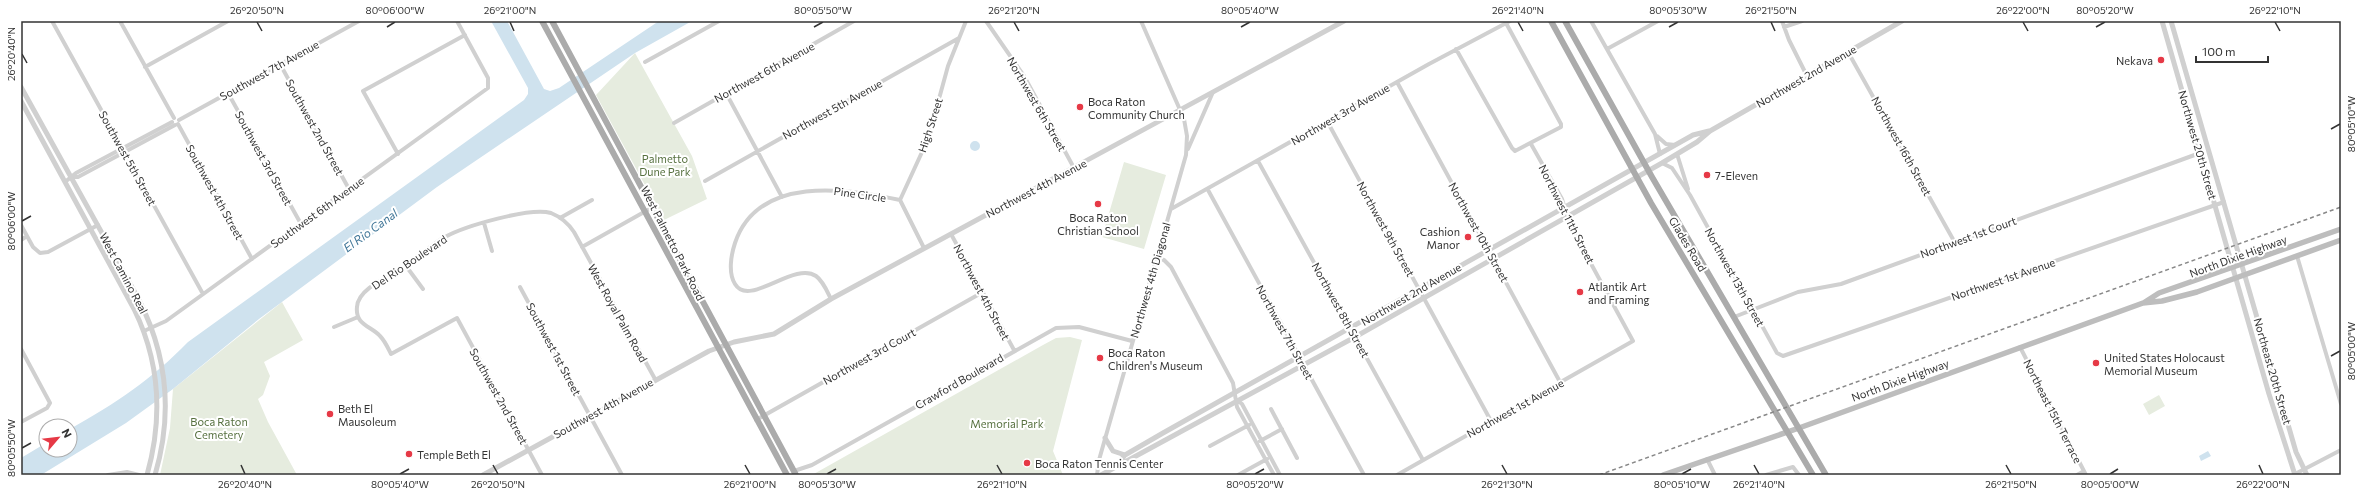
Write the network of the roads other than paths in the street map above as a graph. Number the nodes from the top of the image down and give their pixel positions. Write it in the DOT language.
graph roads {
  1 [pos="52,21"];
  2 [pos="120,21"];
  3 [pos="228,21"];
  4 [pos="359,21"];
  5 [pos="457,21"];
  6 [pos="542,21"];
  7 [pos="552,21"];
  8 [pos="719,21"];
  9 [pos="854,21"];
  10 [pos="966,21"];
  11 [pos="986,21"];
  12 [pos="1141,21"];
  13 [pos="1344,21"];
  14 [pos="1551,21"];
  15 [pos="1565,21"];
  16 [pos="1591,21"];
  17 [pos="1658,21"];
  18 [pos="1782,21"];
  19 [pos="1802,21"];
  20 [pos="1902,21"];
  21 [pos="2162,21"];
  22 [pos="2171,21"];
  23 [pos="1508,22"];
  24 [pos="1784,27"];
  25 [pos="465,35"];
  26 [pos="959,38"];
  27 [pos="1456,49"];
  28 [pos="1607,49"];
  29 [pos="1848,52"];
  30 [pos="2180,52"];
  31 [pos="2172,55"];
  32 [pos="645,62"];
  33 [pos="280,64"];
  34 [pos="145,67"];
  35 [pos="1807,76"];
  36 [pos="1397,82"];
  37 [pos="21,87"];
  38 [pos="1213,92"];
  39 [pos="228,93"];
  40 [pos="726,93"];
  41 [pos="21,101"];
  42 [pos="1180,110"];
  43 [pos="1327,121"];
  44 [pos="175,122"];
  45 [pos="674,123"];
  46 [pos="1710,131"];
  47 [pos="1655,134"];
  48 [pos="1531,144"];
  49 [pos="1676,145"];
  50 [pos="122,148"];
  51 [pos="757,151"];
  52 [pos="125,153"];
  53 [pos="2200,153"];
  54 [pos="398,154"];
  55 [pos="1660,154"];
  56 [pos="1677,154"];
  57 [pos="1186,155"];
  58 [pos="1258,161"];
  59 [pos="1644,162"];
  60 [pos="2203,162"];
  61 [pos="1662,163"];
  62 [pos="1074,168"];
  63 [pos="1632,170"];
  64 [pos="1649,170"];
  65 [pos="2215,173"];
  66 [pos="1637,177"];
  67 [pos="72,178"];
  68 [pos="706,181"];
  69 [pos="65,182"];
  70 [pos="349,189"];
  71 [pos="1208,190"];
  72 [pos="1690,195"];
  73 [pos="782,197"];
  74 [pos="592,200"];
  75 [pos="900,200"];
  76 [pos="2224,202"];
  77 [pos="2215,205"];
  78 [pos="654,207"];
  79 [pos="1565,208"];
  80 [pos="1171,209"];
  81 [pos="646,211"];
  82 [pos="1568,216"];
  83 [pos="560,218"];
  84 [pos="484,223"];
  85 [pos="98,224"];
  86 [pos="300,224"];
  87 [pos="21,225"];
  88 [pos="90,229"];
  89 [pos="2341,230"];
  90 [pos="951,234"];
  91 [pos="27,236"];
  92 [pos="21,240"];
  93 [pos="2341,240"];
  94 [pos="1954,241"];
  95 [pos="582,247"];
  96 [pos="924,248"];
  97 [pos="1489,250"];
  98 [pos="492,251"];
  99 [pos="2297,256"];
  100 [pos="1157,258"];
  101 [pos="1494,258"];
  102 [pos="252,259"];
  103 [pos="2242,265"];
  104 [pos="406,266"];
  105 [pos="2234,268"];
  106 [pos="2245,275"];
  107 [pos="2236,278"];
  108 [pos="520,287"];
  109 [pos="423,289"];
  110 [pos="1420,290"];
  111 [pos="982,292"];
  112 [pos="203,294"];
  113 [pos="831,298"];
  114 [pos="1424,298"];
  115 [pos="2143,303"];
  116 [pos="1753,309"];
  117 [pos="358,317"];
  118 [pos="1734,317"];
  119 [pos="334,326"];
  120 [pos="152,328"];
  121 [pos="1351,328"];
  122 [pos="144,331"];
  123 [pos="1355,337"];
  124 [pos="1132,341"];
  125 [pos="1634,341"];
  126 [pos="725,345"];
  127 [pos="2020,347"];
  128 [pos="717,348"];
  129 [pos="1014,350"];
  130 [pos="2267,350"];
  131 [pos="22,352"];
  132 [pos="2258,354"];
  133 [pos="1783,356"];
  134 [pos="1299,357"];
  135 [pos="152,360"];
  136 [pos="162,365"];
  137 [pos="1303,365"];
  138 [pos="654,379"];
  139 [pos="1560,382"];
  140 [pos="1236,392"];
  141 [pos="1238,400"];
  142 [pos="2341,404"];
  143 [pos="1271,409"];
  144 [pos="590,415"];
  145 [pos="764,416"];
  146 [pos="756,420"];
  147 [pos="1491,421"];
  148 [pos="21,422"];
  149 [pos="1252,423"];
  150 [pos="1247,426"];
  151 [pos="1799,428"];
  152 [pos="1282,429"];
  153 [pos="1787,432"];
  154 [pos="1106,438"];
  155 [pos="1262,440"];
  156 [pos="1256,443"];
  157 [pos="1210,446"];
  158 [pos="528,450"];
  159 [pos="2341,450"];
  160 [pos="1125,455"];
  161 [pos="1270,457"];
  162 [pos="1297,458"];
  163 [pos="778,459"];
  164 [pos="1706,459"];
  165 [pos="1265,460"];
  166 [pos="1423,460"];
  167 [pos="1117,465"];
  168 [pos="2305,472"];
  169 [pos="795,473"];
  170 [pos="2085,473"];
  171 [pos="108,475"];
  172 [pos="139,475"];
  173 [pos="147,475"];
  174 [pos="155,475"];
  175 [pos="483,475"];
  176 [pos="542,475"];
  177 [pos="622,475"];
  178 [pos="787,475"];
  179 [pos="1097,475"];
  180 [pos="1101,475"];
  181 [pos="1238,475"];
  182 [pos="1274,475"];
  183 [pos="1280,475"];
  184 [pos="1364,475"];
  185 [pos="1397,475"];
  186 [pos="1663,475"];
  187 [pos="1715,475"];
  188 [pos="1766,475"];
  189 [pos="1799,475"];
  190 [pos="1813,475"];
  191 [pos="1826,475"];
  192 [pos="2077,475"];
  193 [pos="2295,475"];
  1 -- 50 [label="street, Southwest 5th Street"];
  2 -- 34 [label="street, Southwest 4th Street"];
  3 -- 34 [label="street"];
  4 -- 33 [label="street, Southwest 7th Avenue"];
  5 -- 25 [label="street"];
  6 -- 81 [label="main road, West Palmetto Park Road"];
  7 -- 78 [label="main road, West Palmetto Park Road"];
  8 -- 32 [label="street"];
  9 -- 40 [label="street, Northwest 6th Avenue"];
  10 -- 26 [label="street, High Street"];
  11 -- 62 [label="street, Northwest 6th Street"];
  12 -- 42 [label="street"];
  13 -- 38 [label="street, Northwest 4th Avenue"];
  14 -- 63 [label="main road, Glades Road"];
  15 -- 59 [label="main road, Glades Road"];
  16 -- 28 [label="street"];
  17 -- 28 [label="street"];
  18 -- 24 [label="street"];
  19 -- 24 [label="street"];
  20 -- 29 [label="street, Northwest 2nd Avenue"];
  21 -- 31 [label="street, Northwest 20th Street"];
  22 -- 30 [label="street, Northwest 20th Street"];
  23 -- 27 [label="street, Northwest 3rd Avenue"];
  23 -- 48 [label="street"];
  24 -- 35 [label="street"];
  25 -- 54 [label="street, Southwest 6th Avenue"];
  25 -- 54 [label="street"];
  26 -- 51 [label="street, Northwest 5th Avenue"];
  26 -- 75 [label="street, High Street"];
  27 -- 36 [label="street, Northwest 3rd Avenue"];
  27 -- 48 [label="street"];
  28 -- 47 [label="street"];
  29 -- 35 [label="street, Northwest 2nd Avenue"];
  29 -- 94 [label="street, Northwest 16th Street"];
  30 -- 31 [label="street"];
  30 -- 65 [label="street, Northwest 20th Street"];
  31 -- 53 [label="street, Northwest 20th Street"];
  33 -- 39 [label="street, Southwest 7th Avenue"];
  33 -- 70 [label="street, Southwest 2nd Street"];
  34 -- 44 [label="street, Southwest 4th Street"];
  35 -- 46 [label="street, Northwest 2nd Avenue"];
  36 -- 43 [label="street, Northwest 3rd Avenue"];
  36 -- 97 [label="street, Northwest 10th Street"];
  37 -- 67 [label="street, West Camino Real"];
  38 -- 42 [label="street, Northwest 4th Avenue"];
  38 -- 57 [label="street, Northwest 4th Diagonal"];
  39 -- 44 [label="street, Southwest 7th Avenue"];
  39 -- 86 [label="street, Southwest 3rd Street"];
  40 -- 45 [label="street, Northwest 6th Avenue"];
  40 -- 51 [label="street"];
  41 -- 69 [label="street, West Camino Real"];
  42 -- 57 [label="street, Northwest 4th Diagonal"];
  42 -- 62 [label="street, Northwest 4th Avenue"];
  43 -- 58 [label="street, Northwest 3rd Avenue"];
  43 -- 110 [label="street, Northwest 9th Street"];
  44 -- 50 [label="street, Southwest 7th Avenue"];
  44 -- 52 [label="street, Southwest 7th Avenue"];
  44 -- 102 [label="street, Southwest 4th Street"];
  46 -- 49 [label="street, Northwest 2nd Avenue"];
  46 -- 56 [label="street, Northwest 2nd Avenue"];
  47 -- 49 [label="street"];
  47 -- 55 [label="street"];
  48 -- 79 [label="street, Northwest 11th Street"];
  49 -- 55 [label="street, Northwest 2nd Avenue"];
  50 -- 52 [label="street, Southwest 5th Street"];
  50 -- 67 [label="street, Southwest 7th Avenue"];
  51 -- 68 [label="street, Northwest 5th Avenue"];
  51 -- 73 [label="street"];
  52 -- 67 [label="street, Southwest 7th Avenue"];
  52 -- 112 [label="street, Southwest 5th Street"];
  53 -- 60 [label="street, Northwest 20th Street"];
  53 -- 94 [label="street, Northwest 1st Court"];
  54 -- 70 [label="street, Southwest 6th Avenue"];
  55 -- 59 [label="street, Northwest 2nd Avenue"];
  56 -- 61 [label="street, Northwest 2nd Avenue"];
  56 -- 72 [label="street, Northwest 13th Street"];
  57 -- 80 [label="street, Northwest 4th Diagonal"];
  58 -- 71 [label="street, Northwest 3rd Avenue"];
  58 -- 121 [label="street, Northwest 8th Street"];
  59 -- 63 [label="street, Northwest 2nd Avenue"];
  59 -- 64 [label="main road, Glades Road"];
  60 -- 65 [label="street"];
  60 -- 77 [label="street, Northwest 20th Street"];
  61 -- 64 [label="street, Northwest 2nd Avenue"];
  61 -- 72 [label="street, Northwest 13th Street"];
  62 -- 90 [label="street, Northwest 4th Avenue"];
  63 -- 66 [label="main road, Glades Road"];
  63 -- 79 [label="street, Northwest 2nd Avenue"];
  64 -- 66 [label="street, Northwest 2nd Avenue"];
  64 -- 118 [label="main road, Glades Road"];
  65 -- 76 [label="street, Northwest 20th Street"];
  66 -- 82 [label="street, Northwest 2nd Avenue"];
  66 -- 153 [label="main road, Glades Road"];
  67 -- 69 [label="street, Southwest 7th Avenue"];
  67 -- 85 [label="street, West Camino Real"];
  69 -- 88 [label="street, West Camino Real"];
  70 -- 86 [label="street, Southwest 6th Avenue"];
  71 -- 80 [label="street, Northwest 3rd Avenue"];
  71 -- 134 [label="street, Northwest 7th Street"];
  72 -- 116 [label="street, Northwest 13th Street"];
  73 -- 75 [label="street, Pine Circle"];
  73 -- 113 [label="street, Pine Circle"];
  74 -- 83 [label="street"];
  75 -- 96 [label="street"];
  76 -- 77 [label="street, Northwest 1st Avenue"];
  76 -- 103 [label="street, Northwest 20th Street"];
  77 -- 105 [label="street, Northwest 20th Street"];
  77 -- 133 [label="street, Northwest 1st Avenue"];
  78 -- 81 [label="street"];
  78 -- 126 [label="main road, West Palmetto Park Road"];
  79 -- 82 [label="street, Northwest 11th Street"];
  79 -- 97 [label="street, Northwest 2nd Avenue"];
  80 -- 100 [label="street, Northwest 4th Diagonal"];
  81 -- 95 [label="street"];
  81 -- 128 [label="main road, West Palmetto Park Road"];
  82 -- 101 [label="street, Northwest 2nd Avenue"];
  82 -- 125 [label="street, Northwest 11th Street"];
  83 -- 84 [label="street, Del Rio Boulevard"];
  83 -- 95 [label="street"];
  84 -- 98 [label="street"];
  84 -- 104 [label="street, Del Rio Boulevard"];
  85 -- 88 [label="street"];
  85 -- 120 [label="street, West Camino Real"];
  86 -- 102 [label="street, Southwest 6th Avenue"];
  87 -- 91 [label="street"];
  88 -- 91 [label="street"];
  88 -- 122 [label="street, West Camino Real"];
  89 -- 103 [label="main road, North Dixie Highway"];
  90 -- 96 [label="street, Northwest 4th Avenue"];
  90 -- 111 [label="street, Northwest 4th Street"];
  91 -- 92 [label="street"];
  93 -- 99 [label="main road, North Dixie Highway"];
  94 -- 116 [label="street, Northwest 1st Court"];
  95 -- 138 [label="street, West Royal Palm Road"];
  96 -- 113 [label="street, Northwest 4th Avenue"];
  97 -- 101 [label="street, Northwest 10th Street"];
  97 -- 110 [label="street, Northwest 2nd Avenue"];
  99 -- 106 [label="main road, North Dixie Highway"];
  99 -- 142 [label="street"];
  100 -- 124 [label="street, Northwest 4th Diagonal"];
  100 -- 140 [label="street"];
  101 -- 114 [label="street, Northwest 2nd Avenue"];
  101 -- 139 [label="street, Northwest 10th Street"];
  102 -- 112 [label="street, Southwest 6th Avenue"];
  103 -- 105 [label="main road, North Dixie Highway"];
  103 -- 106 [label="street, Northeast 20th Street"];
  104 -- 109 [label="street"];
  104 -- 117 [label="street, Del Rio Boulevard"];
  105 -- 107 [label="street, Northeast 20th Street"];
  105 -- 115 [label="main road, North Dixie Highway"];
  106 -- 107 [label="main road, North Dixie Highway"];
  106 -- 130 [label="street, Northeast 20th Street"];
  107 -- 115 [label="main road, North Dixie Highway"];
  107 -- 132 [label="street, Northeast 20th Street"];
  108 -- 144 [label="street, Southwest 1st Street"];
  110 -- 114 [label="street, Northwest 9th Street"];
  110 -- 121 [label="street, Northwest 2nd Avenue"];
  111 -- 129 [label="street, Northwest 4th Street"];
  111 -- 145 [label="street, Northwest 3rd Court"];
  112 -- 120 [label="street, Southwest 6th Avenue"];
  113 -- 126 [label="street, Northwest 4th Avenue"];
  114 -- 123 [label="street, Northwest 2nd Avenue"];
  114 -- 147 [label="street, Northwest 9th Street"];
  115 -- 127 [label="main road, North Dixie Highway"];
  116 -- 118 [label="street, Northwest 1st Court"];
  116 -- 133 [label="street, Northwest 13th Street"];
  117 -- 119 [label="street"];
  117 -- 158 [label="street, Southwest 2nd Street"];
  118 -- 151 [label="main road, Glades Road"];
  120 -- 122 [label="street, Southwest 6th Avenue"];
  120 -- 136 [label="street, West Camino Real"];
  121 -- 123 [label="street, Northwest 8th Street"];
  121 -- 134 [label="street, Northwest 2nd Avenue"];
  122 -- 135 [label="street, West Camino Real"];
  123 -- 137 [label="street, Northwest 2nd Avenue"];
  123 -- 166 [label="street, Northwest 8th Street"];
  124 -- 129 [label="street, Crawford Boulevard"];
  124 -- 154 [label="street, Northwest 4th Diagonal"];
  125 -- 139 [label="street, Northwest 1st Avenue"];
  126 -- 128 [label="street, Southwest 4th Avenue"];
  126 -- 145 [label="main road, West Palmetto Park Road"];
  127 -- 151 [label="main road, North Dixie Highway"];
  127 -- 170 [label="street, Northeast 15th Terrace"];
  128 -- 138 [label="street, Southwest 4th Avenue"];
  128 -- 146 [label="main road, West Palmetto Park Road"];
  129 -- 169 [label="street, Crawford Boulevard"];
  130 -- 132 [label="street"];
  130 -- 168 [label="street, Northeast 20th Street"];
  131 -- 148 [label="street"];
  132 -- 193 [label="street, Northeast 20th Street"];
  134 -- 137 [label="street, Northwest 7th Street"];
  134 -- 140 [label="street, Northwest 2nd Avenue"];
  135 -- 136 [label="street"];
  135 -- 173 [label="street, West Camino Real"];
  136 -- 174 [label="street, West Camino Real"];
  137 -- 141 [label="street, Northwest 2nd Avenue"];
  137 -- 184 [label="street, Northwest 7th Street"];
  138 -- 144 [label="street, Southwest 4th Avenue"];
  139 -- 147 [label="street, Northwest 1st Avenue"];
  140 -- 141 [label="street"];
  140 -- 160 [label="street, Northwest 2nd Avenue"];
  141 -- 149 [label="street"];
  141 -- 150 [label="street"];
  141 -- 167 [label="street, Northwest 2nd Avenue"];
  143 -- 152 [label="street"];
  144 -- 158 [label="street, Southwest 4th Avenue"];
  144 -- 177 [label="street, Southwest 1st Street"];
  145 -- 146 [label="street, Northwest 3rd Court"];
  145 -- 169 [label="main road, West Palmetto Park Road"];
  146 -- 163 [label="main road, West Palmetto Park Road"];
  147 -- 166 [label="street, Northwest 1st Avenue"];
  149 -- 150 [label="street"];
  149 -- 155 [label="street"];
  150 -- 156 [label="street"];
  150 -- 157 [label="street"];
  151 -- 153 [label="main road, North Dixie Highway"];
  151 -- 191 [label="main road, Glades Road"];
  152 -- 155 [label="street"];
  152 -- 162 [label="street"];
  153 -- 164 [label="main road, North Dixie Highway"];
  153 -- 190 [label="main road, Glades Road"];
  154 -- 160 [label="street"];
  154 -- 179 [label="street, Northwest 4th Diagonal"];
  155 -- 156 [label="street"];
  155 -- 161 [label="street"];
  156 -- 165 [label="street"];
  158 -- 175 [label="street, Southwest 4th Avenue"];
  158 -- 176 [label="street, Southwest 2nd Street"];
  159 -- 168 [label="street"];
  160 -- 167 [label="street, Northwest 2nd Avenue"];
  161 -- 165 [label="street"];
  161 -- 183 [label="street"];
  163 -- 169 [label="main road"];
  163 -- 178 [label="main road, West Palmetto Park Road"];
  164 -- 186 [label="main road, North Dixie Highway"];
  164 -- 187 [label="street"];
  165 -- 181 [label="street"];
  165 -- 182 [label="street"];
  166 -- 185 [label="street, Northwest 1st Avenue"];
  167 -- 180 [label="street, Northwest 2nd Avenue"];
  168 -- 193 [label="street"];
  170 -- 192 [label="street"];
  171 -- 172 [label="street"];
  188 -- 189 [label="street"];
}
